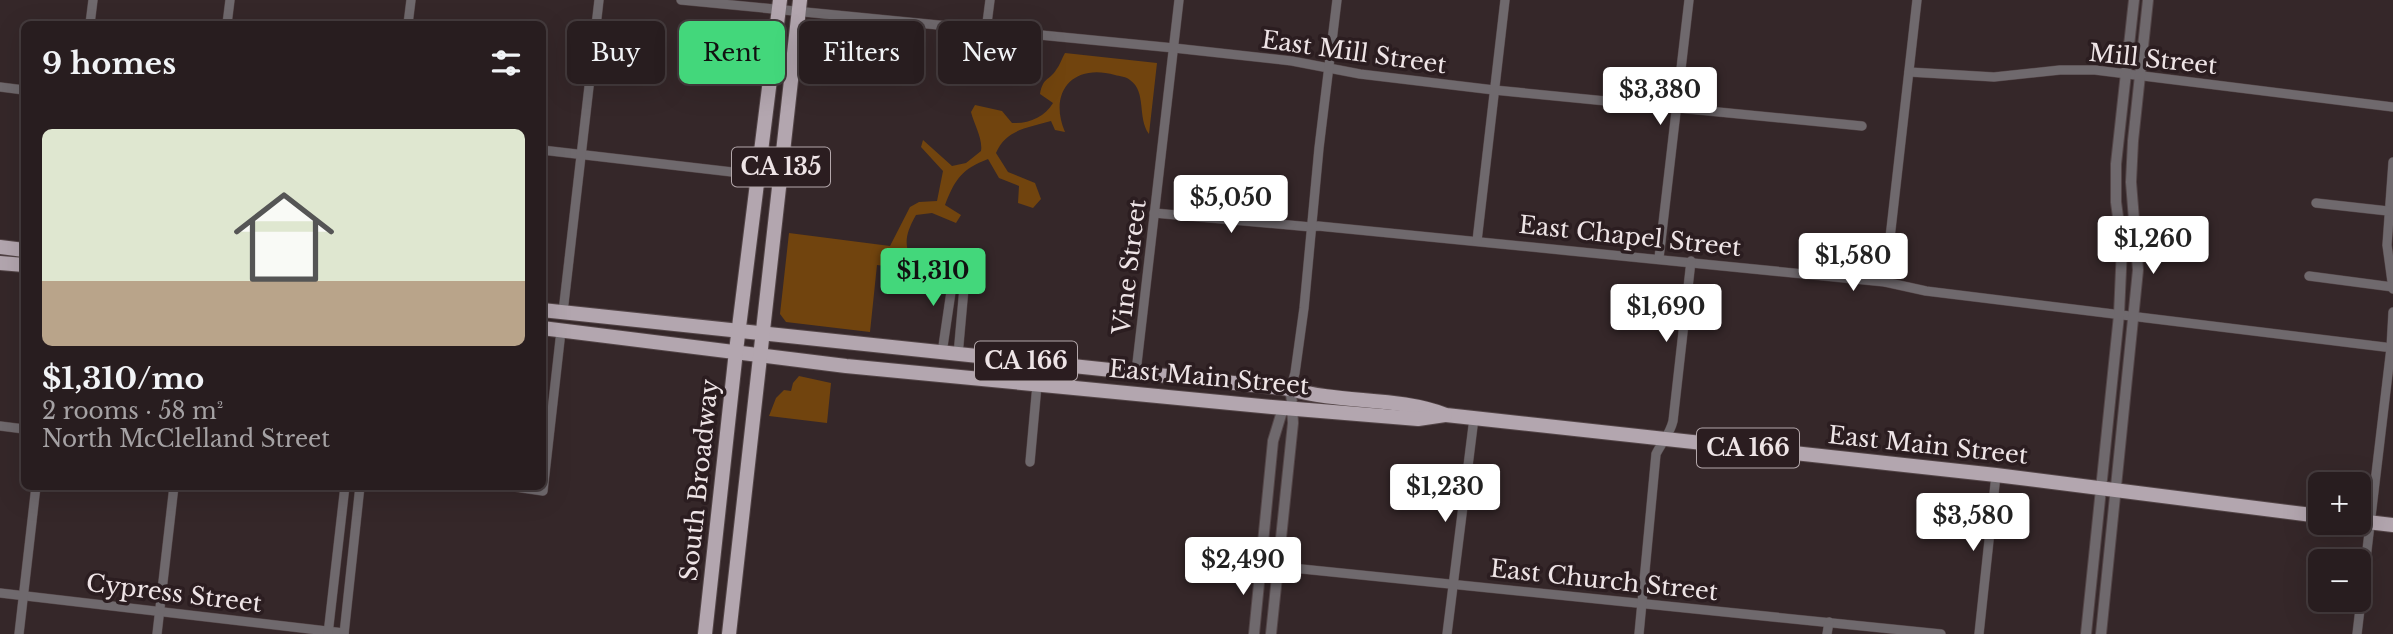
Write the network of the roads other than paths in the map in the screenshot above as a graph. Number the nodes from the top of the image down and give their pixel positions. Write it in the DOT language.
graph roads {
  1 [pos="93,0"];
  2 [pos="230,0"];
  3 [pos="411,0"];
  4 [pos="599,0"];
  5 [pos="681,0"];
  6 [pos="990,0"];
  7 [pos="1179,0"];
  8 [pos="1337,0"];
  9 [pos="1506,0"];
  10 [pos="1689,0"];
  11 [pos="1917,0"];
  12 [pos="2134,0"];
  13 [pos="2148,0"];
  14 [pos="779,5"];
  15 [pos="800,6"];
  16 [pos="90,21"];
  17 [pos="228,21"];
  18 [pos="408,21"];
  19 [pos="987,21"];
  20 [pos="938,25"];
  21 [pos="1041,36"];
  22 [pos="1174,48"];
  23 [pos="1328,68"];
  24 [pos="1909,72"];
  25 [pos="2126,73"];
  26 [pos="2140,75"];
  27 [pos="0,87"];
  28 [pos="21,90"];
  29 [pos="1494,90"];
  30 [pos="1678,107"];
  31 [pos="2393,107"];
  32 [pos="1862,126"];
  33 [pos="546,151"];
  34 [pos="581,155"];
  35 [pos="2393,162"];
  36 [pos="758,175"];
  37 [pos="2316,203"];
  38 [pos="2388,211"];
  39 [pos="1154,213"];
  40 [pos="1311,227"];
  41 [pos="1477,241"];
  42 [pos="0,247"];
  43 [pos="21,250"];
  44 [pos="1659,258"];
  45 [pos="1691,261"];
  46 [pos="0,262"];
  47 [pos="21,265"];
  48 [pos="2391,266"];
  49 [pos="2309,276"];
  50 [pos="1885,282"];
  51 [pos="2393,288"];
  52 [pos="546,310"];
  53 [pos="563,312"];
  54 [pos="2393,312"];
  55 [pos="2119,315"];
  56 [pos="2135,317"];
  57 [pos="546,319"];
  58 [pos="659,322"];
  59 [pos="546,329"];
  60 [pos="561,331"];
  61 [pos="740,332"];
  62 [pos="761,334"];
  63 [pos="2392,348"];
  64 [pos="736,351"];
  65 [pos="942,353"];
  66 [pos="759,355"];
  67 [pos="958,355"];
  68 [pos="1039,363"];
  69 [pos="1136,372"];
  70 [pos="1037,384"];
  71 [pos="1291,389"];
  72 [pos="1288,408"];
  73 [pos="1446,415"];
  74 [pos="1474,418"];
  75 [pos="0,426"];
  76 [pos="21,429"];
  77 [pos="1667,435"];
  78 [pos="1030,462"];
  79 [pos="546,464"];
  80 [pos="1996,475"];
  81 [pos="2371,486"];
  82 [pos="2108,489"];
  83 [pos="36,490"];
  84 [pos="174,490"];
  85 [pos="345,490"];
  86 [pos="360,490"];
  87 [pos="2308,514"];
  88 [pos="2371,520"];
  89 [pos="2393,525"];
  90 [pos="2365,535"];
  91 [pos="1262,565"];
  92 [pos="1278,566"];
  93 [pos="1453,584"];
  94 [pos="0,593"];
  95 [pos="23,595"];
  96 [pos="1642,603"];
  97 [pos="159,611"];
  98 [pos="1829,622"];
  99 [pos="329,632"];
  100 [pos="344,633"];
  101 [pos="19,634"];
  102 [pos="157,634"];
  103 [pos="705,634"];
  104 [pos="729,634"];
  105 [pos="1254,634"];
  106 [pos="1270,634"];
  107 [pos="1447,634"];
  108 [pos="1639,634"];
  109 [pos="1827,634"];
  110 [pos="1941,634"];
  111 [pos="1979,634"];
  112 [pos="2086,634"];
  113 [pos="2101,634"];
  114 [pos="2357,634"];
  1 -- 16 [label="street"];
  2 -- 17 [label="street"];
  3 -- 18 [label="street"];
  4 -- 34 [label="street"];
  5 -- 14 [label="street, East Mill Street"];
  6 -- 19 [label="street"];
  7 -- 22 [label="street, Vine Street"];
  8 -- 23 [label="street"];
  9 -- 29 [label="street"];
  10 -- 30 [label="street"];
  11 -- 24 [label="street"];
  12 -- 25 [label="street"];
  13 -- 26 [label="street"];
  14 -- 15 [label="street, East Mill Street"];
  14 -- 36 [label="main road, CA 135"];
  15 -- 20 [label="street, East Mill Street"];
  15 -- 62 [label="main road, CA 135"];
  21 -- 22 [label="street, East Mill Street"];
  22 -- 23 [label="street, East Mill Street"];
  22 -- 39 [label="street, Vine Street"];
  23 -- 29 [label="street, East Mill Street"];
  23 -- 40 [label="street"];
  24 -- 25 [label="street, Mill Street"];
  24 -- 50 [label="street"];
  25 -- 26 [label="street, Mill Street"];
  25 -- 55 [label="street"];
  26 -- 31 [label="street, Mill Street"];
  26 -- 56 [label="street"];
  27 -- 28 [label="street"];
  29 -- 30 [label="street, East Mill Street"];
  29 -- 41 [label="street"];
  30 -- 32 [label="street, East Mill Street"];
  30 -- 44 [label="street"];
  33 -- 34 [label="street"];
  34 -- 36 [label="street"];
  34 -- 53 [label="street"];
  35 -- 38 [label="street"];
  36 -- 61 [label="main road, CA 135"];
  37 -- 38 [label="street"];
  38 -- 48 [label="street"];
  39 -- 40 [label="street, East Chapel Street"];
  39 -- 69 [label="street, Vine Street"];
  40 -- 41 [label="street, East Chapel Street"];
  40 -- 71 [label="street"];
  41 -- 44 [label="street, East Chapel Street"];
  42 -- 43 [label="main road"];
  44 -- 45 [label="street, East Chapel Street"];
  45 -- 50 [label="street, East Chapel Street"];
  45 -- 77 [label="street"];
  46 -- 47 [label="main road"];
  48 -- 51 [label="street"];
  49 -- 51 [label="street"];
  50 -- 55 [label="street, East Chapel Street"];
  52 -- 53 [label="main road, CA 166"];
  53 -- 57 [label="main road"];
  53 -- 58 [label="main road, CA 166"];
  54 -- 63 [label="street"];
  55 -- 56 [label="street, East Chapel Street"];
  55 -- 82 [label="street"];
  56 -- 63 [label="street, East Chapel Street"];
  56 -- 82 [label="street"];
  58 -- 60 [label="main road"];
  58 -- 61 [label="main road, CA 166"];
  59 -- 60 [label="main road, CA 166"];
  60 -- 64 [label="main road, CA 166"];
  60 -- 79 [label="street"];
  61 -- 62 [label="main road, CA 166"];
  61 -- 64 [label="main road, South Broadway / CA 135"];
  62 -- 65 [label="main road, East Main Street / CA 166"];
  62 -- 66 [label="main road, South Broadway / CA 135"];
  63 -- 81 [label="street"];
  64 -- 66 [label="main road, CA 166"];
  64 -- 103 [label="main road, South Broadway / CA 135"];
  65 -- 67 [label="main road, East Main Street / CA 166"];
  65 -- 67 [label="street"];
  66 -- 70 [label="main road, East Main Street / CA 166"];
  66 -- 104 [label="main road, South Broadway / CA 135"];
  67 -- 68 [label="main road, East Main Street / CA 166"];
  68 -- 69 [label="main road, East Main Street / CA 166"];
  68 -- 70 [label="street"];
  69 -- 71 [label="main road, East Main Street / CA 166"];
  70 -- 72 [label="main road, East Main Street / CA 166"];
  70 -- 78 [label="street"];
  71 -- 72 [label="street"];
  71 -- 73 [label="main road, East Main Street / CA 166"];
  72 -- 73 [label="main road, East Main Street / CA 166"];
  72 -- 91 [label="street"];
  72 -- 92 [label="street"];
  73 -- 74 [label="main road, East Main Street / CA 166"];
  74 -- 77 [label="main road, East Main Street / CA 166"];
  74 -- 93 [label="street"];
  75 -- 76 [label="street"];
  77 -- 80 [label="main road, East Main Street / CA 166"];
  77 -- 96 [label="street"];
  80 -- 82 [label="main road, East Main Street / CA 166"];
  80 -- 111 [label="street"];
  82 -- 87 [label="main road, East Main Street / CA 166"];
  82 -- 112 [label="street"];
  82 -- 113 [label="street"];
  83 -- 95 [label="street"];
  84 -- 97 [label="street"];
  85 -- 99 [label="street"];
  86 -- 100 [label="street"];
  88 -- 89 [label="main road"];
  90 -- 114 [label="street"];
  91 -- 92 [label="street, East Church Street"];
  91 -- 105 [label="street"];
  92 -- 93 [label="street, East Church Street"];
  92 -- 106 [label="street"];
  93 -- 96 [label="street, East Church Street"];
  93 -- 107 [label="street"];
  94 -- 95 [label="street, Cypress Street"];
  95 -- 97 [label="street, Cypress Street"];
  95 -- 101 [label="street"];
  96 -- 98 [label="street, East Church Street"];
  96 -- 108 [label="street"];
  97 -- 99 [label="street, Cypress Street"];
  97 -- 102 [label="street"];
  98 -- 109 [label="street"];
  98 -- 110 [label="street, East Church Street"];
  99 -- 100 [label="street, Cypress Street"];
}
